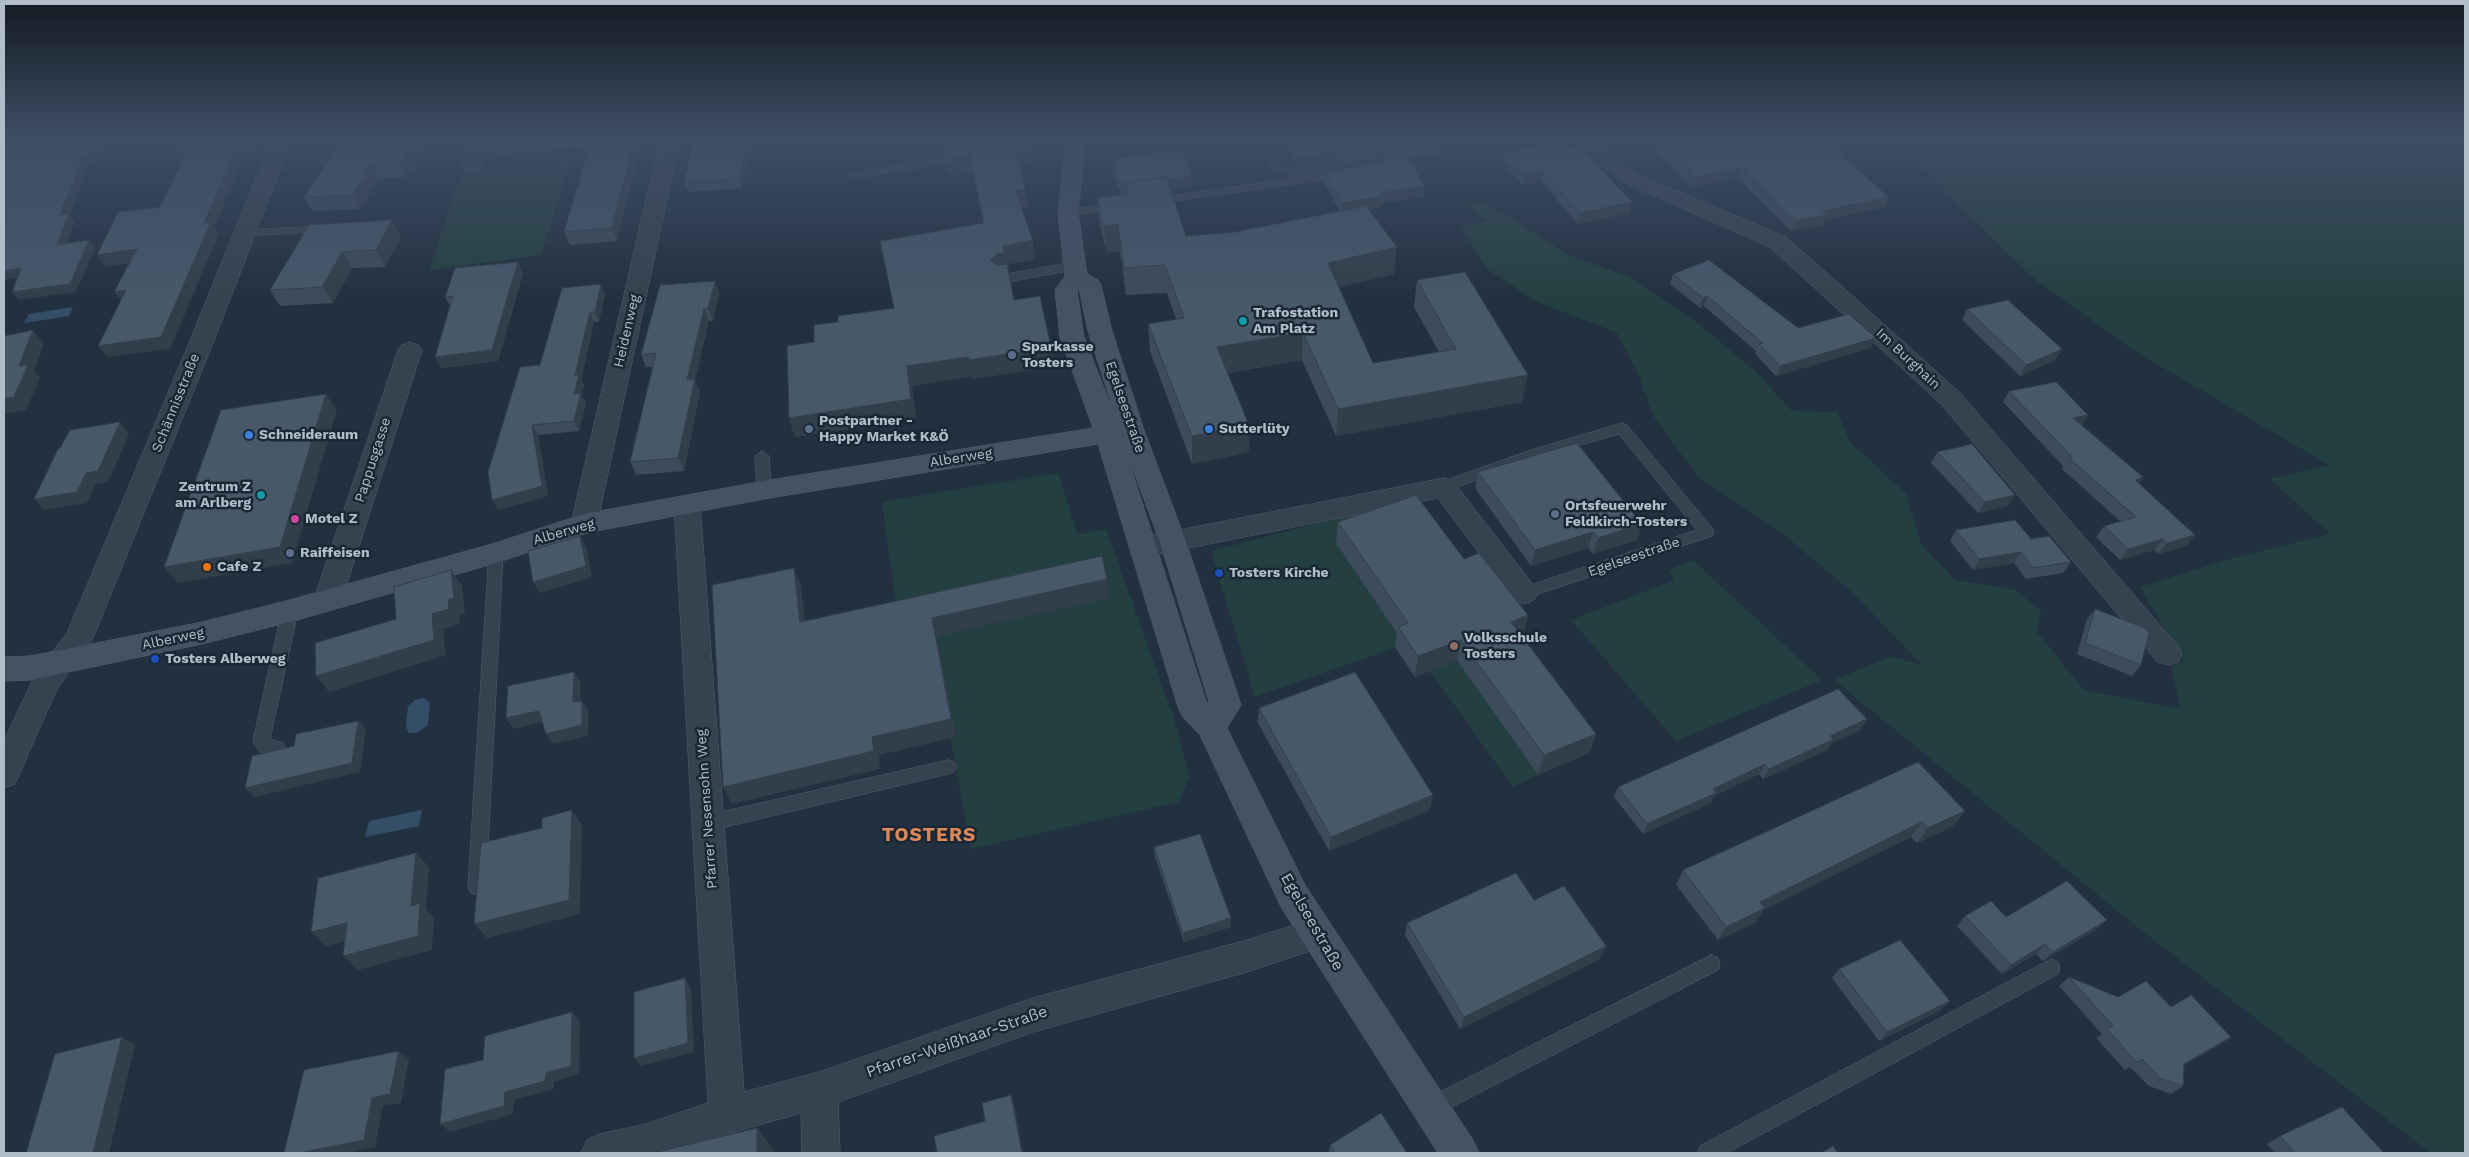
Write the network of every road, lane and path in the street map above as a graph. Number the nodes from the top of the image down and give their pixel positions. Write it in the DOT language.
graph roads {
  1 [pos="260,193"];
  2 [pos="658,193"];
  3 [pos="1070,193"];
  4 [pos="1211,193"];
  5 [pos="1665,193"];
  6 [pos="1068,213"];
  7 [pos="339,228"];
  8 [pos="244,233"];
  9 [pos="1075,272"];
  10 [pos="1001,279"];
  11 [pos="410,350"];
  12 [pos="1120,433"];
  13 [pos="762,456"];
  14 [pos="1444,486"];
  15 [pos="764,490"];
  16 [pos="687,504"];
  17 [pos="584,524"];
  18 [pos="1173,542"];
  19 [pos="1144,547"];
  20 [pos="496,553"];
  21 [pos="1524,594"];
  22 [pos="328,599"];
  23 [pos="290,611"];
  24 [pos="2168,654"];
  25 [pos="61,662"];
  26 [pos="4,669"];
  27 [pos="1211,727"];
  28 [pos="277,748"];
  29 [pos="948,767"];
  30 [pos="4,775"];
  31 [pos="708,823"];
  32 [pos="476,904"];
  33 [pos="1316,934"];
  34 [pos="1711,964"];
  35 [pos="2050,968"];
  36 [pos="819,1090"];
  37 [pos="1430,1108"];
  38 [pos="726,1115"];
  39 [pos="600,1153"];
  40 [pos="821,1153"];
  41 [pos="1460,1153"];
  42 [pos="1707,1153"];
  1 -- 8 [label="street, Schännisstraße"];
  2 -- 17 [label="street, Heidenweg"];
  3 -- 6 [label="main road, Egelseestraße"];
  4 -- 6 [label="lane"];
  5 -- 24 [label="street, Im Burghain"];
  6 -- 9 [label="main road, Egelseestraße"];
  7 -- 8 [label="lane"];
  8 -- 25 [label="street, Schännisstraße"];
  9 -- 10 [label="lane"];
  9 -- 12 [label="main road, Egelseestraße"];
  11 -- 22 [label="street, Pappusgasse"];
  12 -- 15 [label="main road, Alberweg"];
  12 -- 18 [label="main road, Egelseestraße"];
  12 -- 19 [label="main road, Egelseestraße"];
  13 -- 15 [label="lane"];
  14 -- 18 [label="street, Egelseestraße"];
  14 -- 21 [label="street, Egelseestraße"];
  14 -- 21 [label="lane, Egelseestraße"];
  15 -- 16 [label="main road, Alberweg"];
  16 -- 17 [label="main road, Alberweg"];
  16 -- 31 [label="street, Pfarrer Nesensohn Weg"];
  17 -- 20 [label="main road, Alberweg"];
  18 -- 19 [label="street, Egelseestraße"];
  18 -- 27 [label="main road, Egelseestraße"];
  19 -- 27 [label="main road, Egelseestraße"];
  20 -- 22 [label="main road, Alberweg"];
  20 -- 32 [label="lane"];
  22 -- 23 [label="main road, Alberweg"];
  23 -- 25 [label="main road, Alberweg"];
  23 -- 28 [label="lane"];
  25 -- 26 [label="main road, Alberweg"];
  25 -- 30 [label="street, Schännisstraße"];
  27 -- 33 [label="main road, Egelseestraße"];
  29 -- 31 [label="lane"];
  31 -- 38 [label="street, Pfarrer Nesensohn Weg"];
  33 -- 36 [label="street, Pfarrer-Weißhaar-Straße"];
  33 -- 37 [label="main road, Egelseestraße"];
  34 -- 37 [label="lane"];
  35 -- 42 [label="lane"];
  36 -- 38 [label="street, Pfarrer-Weißhaar-Straße"];
  36 -- 40 [label="street"];
  37 -- 41 [label="main road, Egelseestraße"];
  38 -- 39 [label="street, Pfarrer-Weißhaar-Straße"];
}
